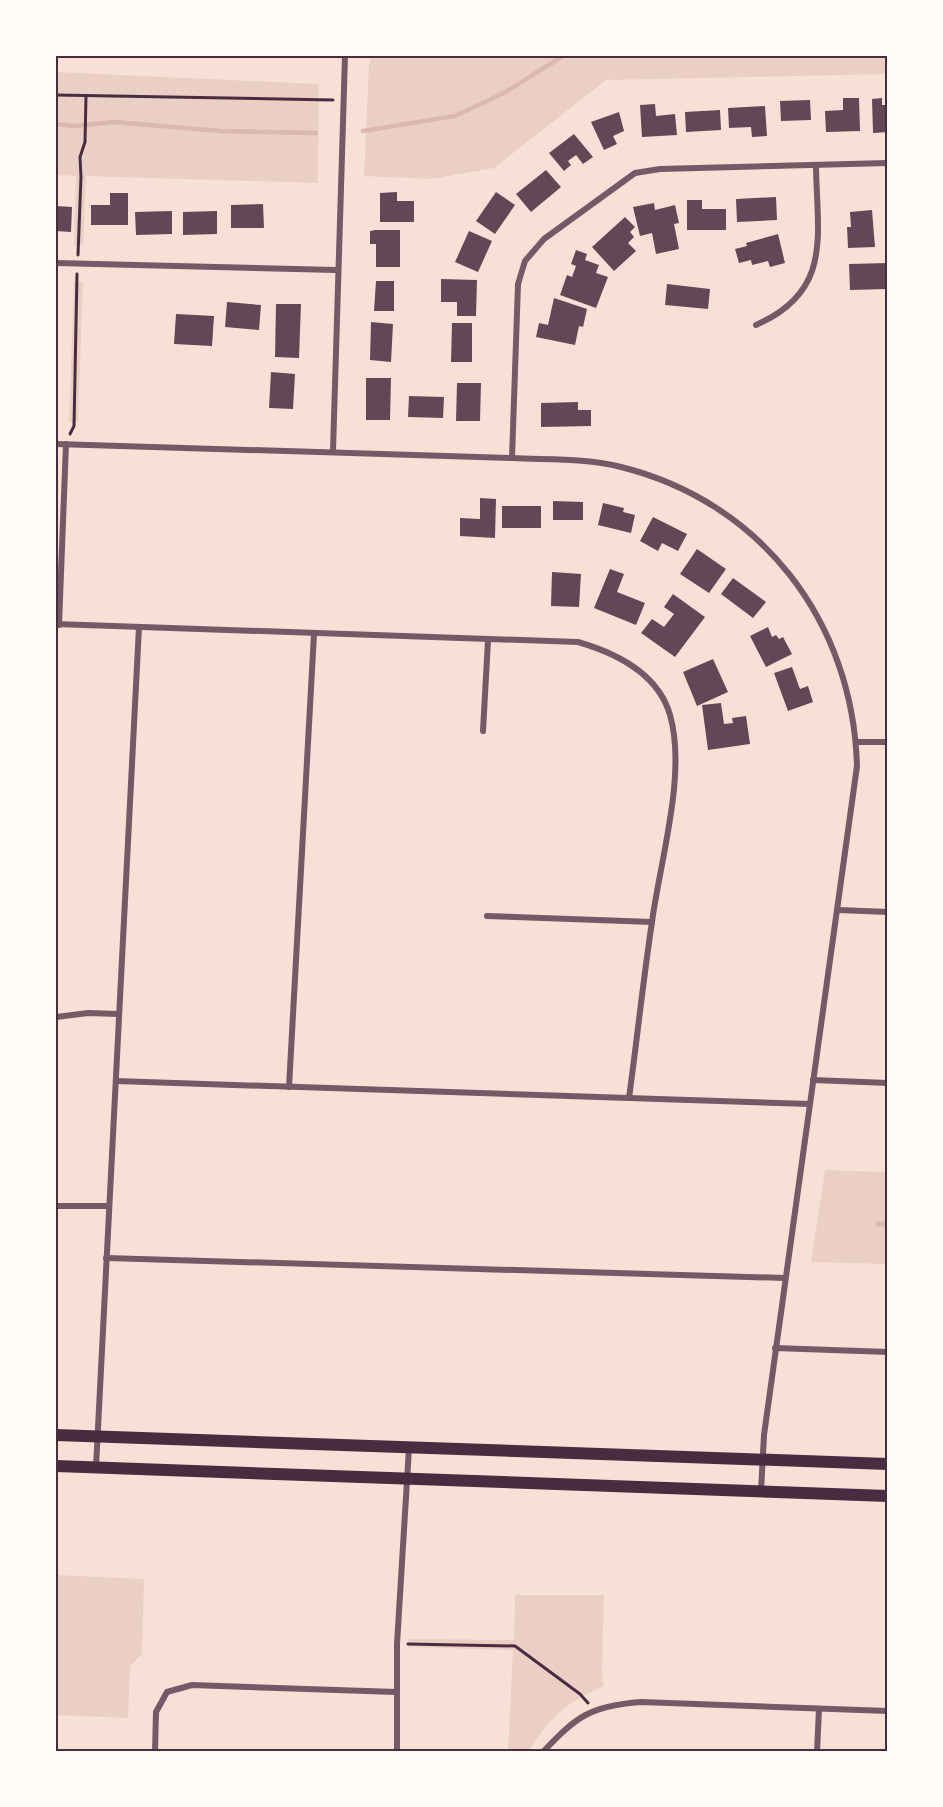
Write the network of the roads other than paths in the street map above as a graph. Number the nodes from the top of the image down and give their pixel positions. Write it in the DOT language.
graph roads {
  1 [pos="346,57"];
  2 [pos="888,163"];
  3 [pos="816,166"];
  4 [pos="56,263"];
  5 [pos="336,270"];
  6 [pos="756,325"];
  7 [pos="56,444"];
  8 [pos="66,444"];
  9 [pos="333,452"];
  10 [pos="512,458"];
  11 [pos="57,625"];
  12 [pos="139,627"];
  13 [pos="314,634"];
  14 [pos="488,640"];
  15 [pos="483,731"];
  16 [pos="856,742"];
  17 [pos="888,742"];
  18 [pos="838,910"];
  19 [pos="888,912"];
  20 [pos="487,916"];
  21 [pos="652,922"];
  22 [pos="118,1014"];
  23 [pos="56,1017"];
  24 [pos="813,1080"];
  25 [pos="116,1081"];
  26 [pos="888,1083"];
  27 [pos="289,1087"];
  28 [pos="629,1098"];
  29 [pos="810,1104"];
  30 [pos="56,1206"];
  31 [pos="107,1206"];
  32 [pos="106,1258"];
  33 [pos="785,1278"];
  34 [pos="775,1348"];
  35 [pos="888,1352"];
  36 [pos="56,1435"];
  37 [pos="97,1436"];
  38 [pos="409,1448"];
  39 [pos="760,1460"];
  40 [pos="888,1464"];
  41 [pos="56,1466"];
  42 [pos="96,1467"];
  43 [pos="407,1477"];
  44 [pos="761,1491"];
  45 [pos="888,1496"];
  46 [pos="396,1692"];
  47 [pos="819,1709"];
  48 [pos="888,1711"];
  49 [pos="154,1752"];
  50 [pos="397,1752"];
  51 [pos="543,1752"];
  52 [pos="817,1752"];
  1 -- 5 [label="street"];
  2 -- 3 [label="street"];
  3 -- 6 [label="street"];
  3 -- 10 [label="street"];
  4 -- 5 [label="street"];
  5 -- 9 [label="street"];
  7 -- 8 [label="street"];
  8 -- 9 [label="street"];
  8 -- 11 [label="street"];
  9 -- 10 [label="street"];
  10 -- 16 [label="street"];
  11 -- 12 [label="street"];
  12 -- 13 [label="street"];
  12 -- 22 [label="street"];
  13 -- 14 [label="street"];
  13 -- 27 [label="street"];
  14 -- 15 [label="street"];
  14 -- 21 [label="street"];
  16 -- 17 [label="street"];
  16 -- 18 [label="street"];
  18 -- 19 [label="street"];
  18 -- 24 [label="street"];
  20 -- 21 [label="street"];
  21 -- 28 [label="street"];
  22 -- 23 [label="street"];
  22 -- 25 [label="street"];
  24 -- 26 [label="street"];
  24 -- 29 [label="street"];
  25 -- 27 [label="street"];
  25 -- 31 [label="street"];
  27 -- 28 [label="street"];
  28 -- 29 [label="street"];
  29 -- 33 [label="street"];
  30 -- 31 [label="street"];
  31 -- 32 [label="street"];
  32 -- 33 [label="street"];
  32 -- 37 [label="street"];
  33 -- 34 [label="street"];
  34 -- 35 [label="street"];
  34 -- 39 [label="street"];
  36 -- 37 [label="main road"];
  37 -- 38 [label="main road"];
  37 -- 42 [label="street"];
  38 -- 39 [label="main road"];
  38 -- 43 [label="street"];
  39 -- 40 [label="main road"];
  39 -- 44 [label="street"];
  41 -- 42 [label="main road"];
  42 -- 43 [label="main road"];
  43 -- 44 [label="main road"];
  43 -- 46 [label="street"];
  44 -- 45 [label="main road"];
  46 -- 49 [label="street"];
  46 -- 50 [label="street"];
  47 -- 48 [label="street"];
  47 -- 51 [label="street"];
  47 -- 52 [label="street"];
}
